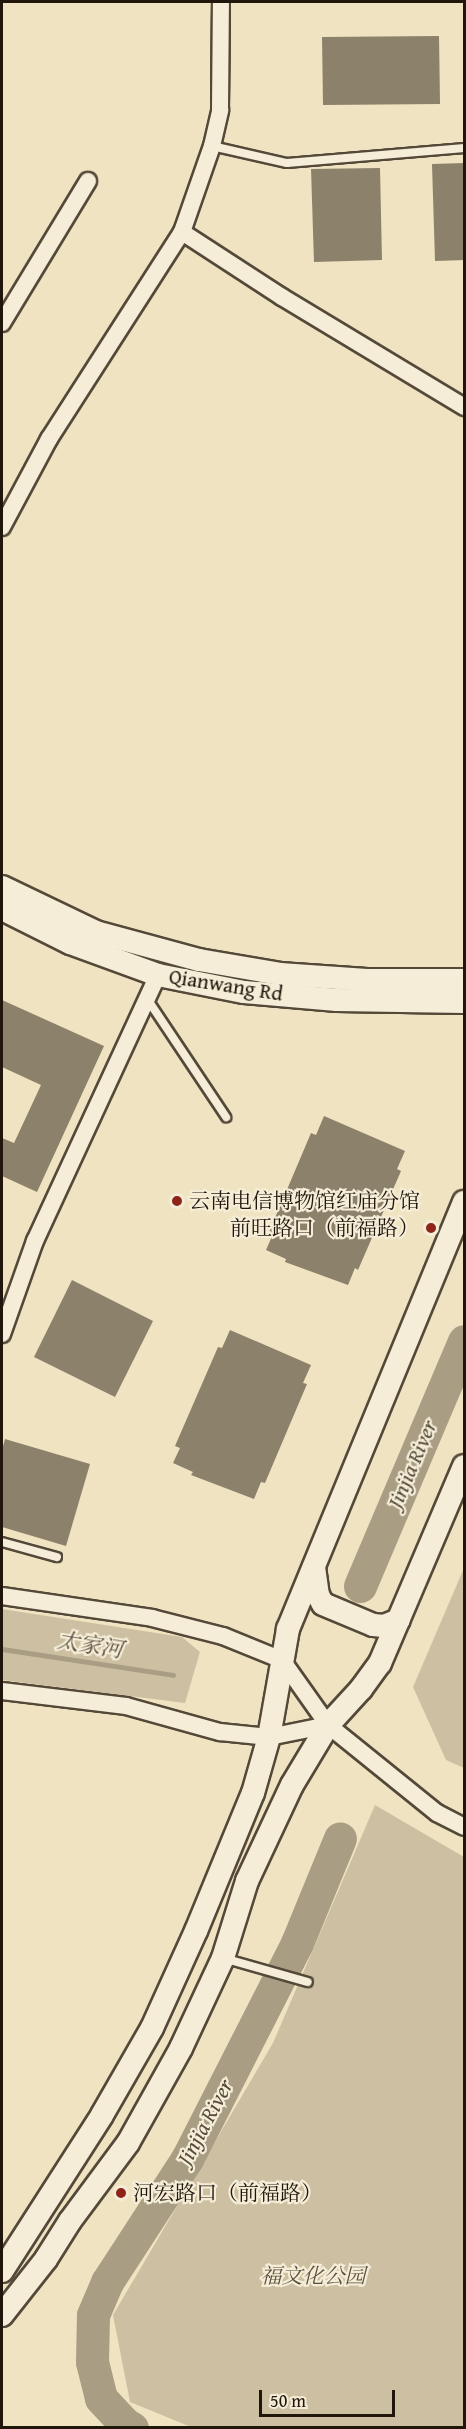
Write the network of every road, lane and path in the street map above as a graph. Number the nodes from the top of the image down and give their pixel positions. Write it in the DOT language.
graph roads {
  1 [pos="221,2"];
  2 [pos="212,146"];
  3 [pos="465,148"];
  4 [pos="88,181"];
  5 [pos="182,232"];
  6 [pos="2,323"];
  7 [pos="465,408"];
  8 [pos="2,527"];
  9 [pos="2,887"];
  10 [pos="2,909"];
  11 [pos="465,968"];
  12 [pos="158,975"];
  13 [pos="454,980"];
  14 [pos="148,1000"];
  15 [pos="465,1002"];
  16 [pos="226,1117"];
  17 [pos="465,1202"];
  18 [pos="2,1334"];
  19 [pos="465,1466"];
  20 [pos="2,1542"];
  21 [pos="57,1557"];
  22 [pos="314,1567"];
  23 [pos="2,1596"];
  24 [pos="399,1620"];
  25 [pos="282,1660"];
  26 [pos="2,1691"];
  27 [pos="328,1725"];
  28 [pos="269,1737"];
  29 [pos="465,1827"];
  30 [pos="223,1958"];
  31 [pos="308,1982"];
  32 [pos="2,2271"];
  33 [pos="2,2315"];
  1 -- 2 [label="street"];
  2 -- 3 [label="lane"];
  2 -- 5 [label="street"];
  4 -- 6 [label="street"];
  5 -- 7 [label="street"];
  5 -- 8 [label="street"];
  9 -- 13 [label="street, Qianwang Rd"];
  10 -- 12 [label="street, Qianwang Rd"];
  11 -- 13 [label="street"];
  12 -- 14 [label="street"];
  12 -- 15 [label="street, Qianwang Rd"];
  14 -- 16 [label="lane"];
  14 -- 18 [label="street"];
  17 -- 22 [label="street"];
  19 -- 24 [label="street"];
  20 -- 21 [label="lane"];
  22 -- 24 [label="street"];
  22 -- 25 [label="street"];
  23 -- 25 [label="street"];
  24 -- 27 [label="street"];
  25 -- 27 [label="street"];
  25 -- 28 [label="street"];
  26 -- 28 [label="street"];
  27 -- 28 [label="street"];
  27 -- 29 [label="street"];
  27 -- 30 [label="street"];
  28 -- 32 [label="street"];
  30 -- 31 [label="lane"];
  30 -- 33 [label="street"];
}
